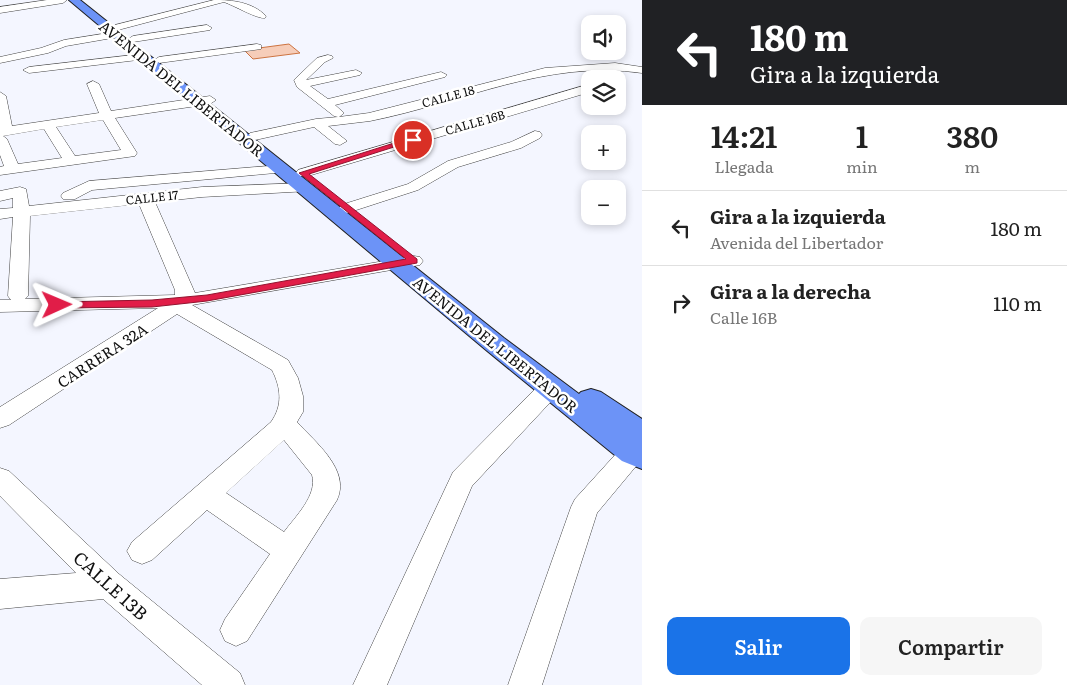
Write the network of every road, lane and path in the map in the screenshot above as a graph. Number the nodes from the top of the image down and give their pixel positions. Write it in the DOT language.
graph roads {
  1 [pos="63,0"];
  2 [pos="74,0"];
  3 [pos="84,0"];
  4 [pos="224,0"];
  5 [pos="0,10"];
  6 [pos="262,16"];
  7 [pos="207,28"];
  8 [pos="116,31"];
  9 [pos="133,39"];
  10 [pos="258,47"];
  11 [pos="142,58"];
  12 [pos="328,58"];
  13 [pos="0,60"];
  14 [pos="159,60"];
  15 [pos="28,70"];
  16 [pos="642,71"];
  17 [pos="356,74"];
  18 [pos="626,77"];
  19 [pos="92,84"];
  20 [pos="301,84"];
  21 [pos="581,91"];
  22 [pos="467,92"];
  23 [pos="0,96"];
  24 [pos="204,101"];
  25 [pos="327,103"];
  26 [pos="107,116"];
  27 [pos="345,119"];
  28 [pos="316,123"];
  29 [pos="48,125"];
  30 [pos="2,134"];
  31 [pos="535,135"];
  32 [pos="255,136"];
  33 [pos="340,141"];
  34 [pos="71,161"];
  35 [pos="281,169"];
  36 [pos="6,170"];
  37 [pos="303,180"];
  38 [pos="0,196"];
  39 [pos="69,196"];
  40 [pos="145,198"];
  41 [pos="347,208"];
  42 [pos="22,212"];
  43 [pos="0,214"];
  44 [pos="401,259"];
  45 [pos="9,296"];
  46 [pos="183,299"];
  47 [pos="0,306"];
  48 [pos="550,388"];
  49 [pos="0,419"];
  50 [pos="285,424"];
  51 [pos="639,448"];
  52 [pos="0,479"];
  53 [pos="207,495"];
  54 [pos="142,551"];
  55 [pos="289,551"];
  56 [pos="108,584"];
  57 [pos="0,594"];
  58 [pos="236,630"];
  59 [pos="228,685"];
  60 [pos="370,685"];
  61 [pos="525,685"];
  1 -- 5 [label="street"];
  2 -- 8 [label="main road, AVENIDA DEL LIBERTADOR"];
  3 -- 8 [label="main road, AVENIDA DEL LIBERTADOR"];
  4 -- 6 [label="street"];
  4 -- 8 [label="street"];
  7 -- 9 [label="street"];
  8 -- 9 [label="main road, AVENIDA DEL LIBERTADOR"];
  8 -- 11 [label="main road, AVENIDA DEL LIBERTADOR"];
  8 -- 13 [label="street"];
  9 -- 14 [label="main road, AVENIDA DEL LIBERTADOR"];
  10 -- 14 [label="street"];
  11 -- 15 [label="street"];
  11 -- 24 [label="main road, AVENIDA DEL LIBERTADOR"];
  12 -- 20 [label="street"];
  14 -- 24 [label="main road, AVENIDA DEL LIBERTADOR"];
  16 -- 18 [label="street"];
  16 -- 22 [label="street, CALLE 18"];
  17 -- 20 [label="street"];
  19 -- 26 [label="street"];
  20 -- 25 [label="street"];
  21 -- 37 [label="street, CALLE 16B"];
  22 -- 25 [label="street"];
  22 -- 27 [label="street, CALLE 18"];
  23 -- 30 [label="street"];
  24 -- 26 [label="street"];
  24 -- 32 [label="main road, AVENIDA DEL LIBERTADOR"];
  24 -- 35 [label="main road, AVENIDA DEL LIBERTADOR"];
  25 -- 27 [label="street"];
  26 -- 29 [label="street"];
  26 -- 34 [label="street"];
  27 -- 28 [label="street, CALLE 18"];
  28 -- 32 [label="street, CALLE 18"];
  28 -- 33 [label="street"];
  29 -- 30 [label="street"];
  29 -- 34 [label="street"];
  30 -- 36 [label="street"];
  31 -- 41 [label="street"];
  32 -- 37 [label="main road, AVENIDA DEL LIBERTADOR"];
  34 -- 36 [label="street"];
  35 -- 37 [label="main road, AVENIDA DEL LIBERTADOR"];
  35 -- 39 [label="street"];
  37 -- 40 [label="street, CALLE 17"];
  37 -- 41 [label="main road, AVENIDA DEL LIBERTADOR"];
  37 -- 44 [label="main road, AVENIDA DEL LIBERTADOR"];
  38 -- 42 [label="street"];
  40 -- 42 [label="street, CALLE 17"];
  40 -- 46 [label="street"];
  41 -- 44 [label="main road, AVENIDA DEL LIBERTADOR"];
  42 -- 43 [label="street, CALLE 17"];
  42 -- 45 [label="street"];
  44 -- 46 [label="street"];
  44 -- 48 [label="main road, AVENIDA DEL LIBERTADOR"];
  44 -- 51 [label="main road"];
  45 -- 46 [label="street"];
  46 -- 47 [label="street"];
  46 -- 49 [label="street, CARRERA 32A"];
  46 -- 50 [label="street"];
  48 -- 51 [label="main road, AVENIDA DEL LIBERTADOR"];
  48 -- 60 [label="street"];
  50 -- 53 [label="street"];
  50 -- 55 [label="street"];
  51 -- 61 [label="street"];
  52 -- 56 [label="street, CALLE 13B"];
  53 -- 54 [label="street"];
  53 -- 55 [label="street"];
  55 -- 58 [label="street"];
  56 -- 57 [label="street"];
  56 -- 59 [label="street, CALLE 13B"];
}
